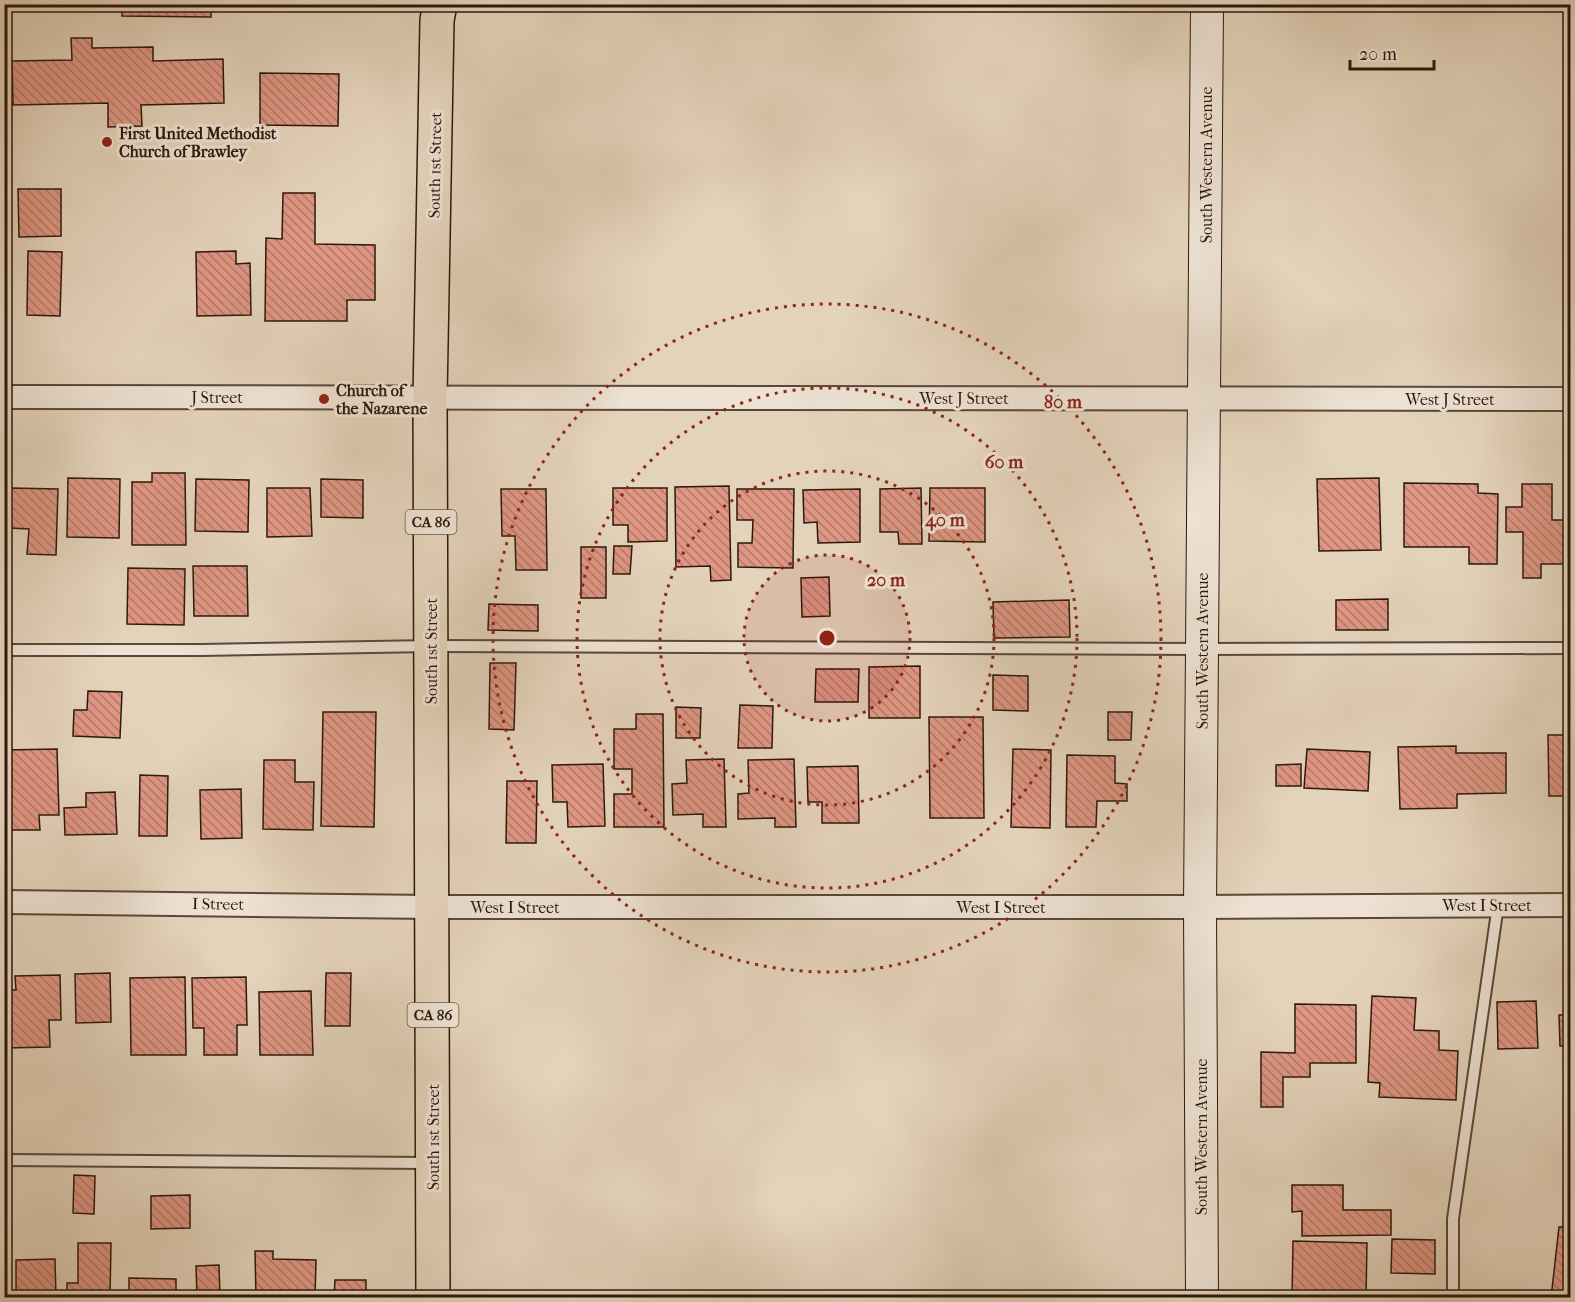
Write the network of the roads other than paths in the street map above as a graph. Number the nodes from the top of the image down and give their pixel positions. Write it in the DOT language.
graph roads {
  1 [pos="440,4"];
  2 [pos="1207,4"];
  3 [pos="4,397"];
  4 [pos="430,398"];
  5 [pos="1204,398"];
  6 [pos="1570,399"];
  7 [pos="431,646"];
  8 [pos="1570,648"];
  9 [pos="1202,649"];
  10 [pos="4,650"];
  11 [pos="4,902"];
  12 [pos="1498,905"];
  13 [pos="1570,905"];
  14 [pos="432,907"];
  15 [pos="1200,908"];
  16 [pos="4,1160"];
  17 [pos="433,1163"];
  18 [pos="433,1298"];
  19 [pos="1202,1298"];
  20 [pos="1453,1298"];
  1 -- 4 [label="highway, South 1st Street / CA 86"];
  2 -- 5 [label="street, South Western Avenue"];
  3 -- 4 [label="street, J Street"];
  4 -- 5 [label="street, West J Street"];
  4 -- 7 [label="highway, South 1st Street / CA 86"];
  5 -- 6 [label="street, West J Street"];
  5 -- 9 [label="street, South Western Avenue"];
  7 -- 9 [label="lane"];
  7 -- 10 [label="lane"];
  7 -- 14 [label="highway, South 1st Street / CA 86"];
  8 -- 9 [label="lane"];
  9 -- 15 [label="street, South Western Avenue"];
  11 -- 14 [label="street, I Street"];
  12 -- 13 [label="street, West I Street"];
  12 -- 15 [label="street, West I Street"];
  12 -- 20 [label="lane"];
  14 -- 15 [label="street, West I Street"];
  14 -- 17 [label="highway, South 1st Street / CA 86"];
  15 -- 19 [label="street, South Western Avenue"];
  16 -- 17 [label="lane"];
  17 -- 18 [label="highway, South 1st Street / CA 86"];
}
